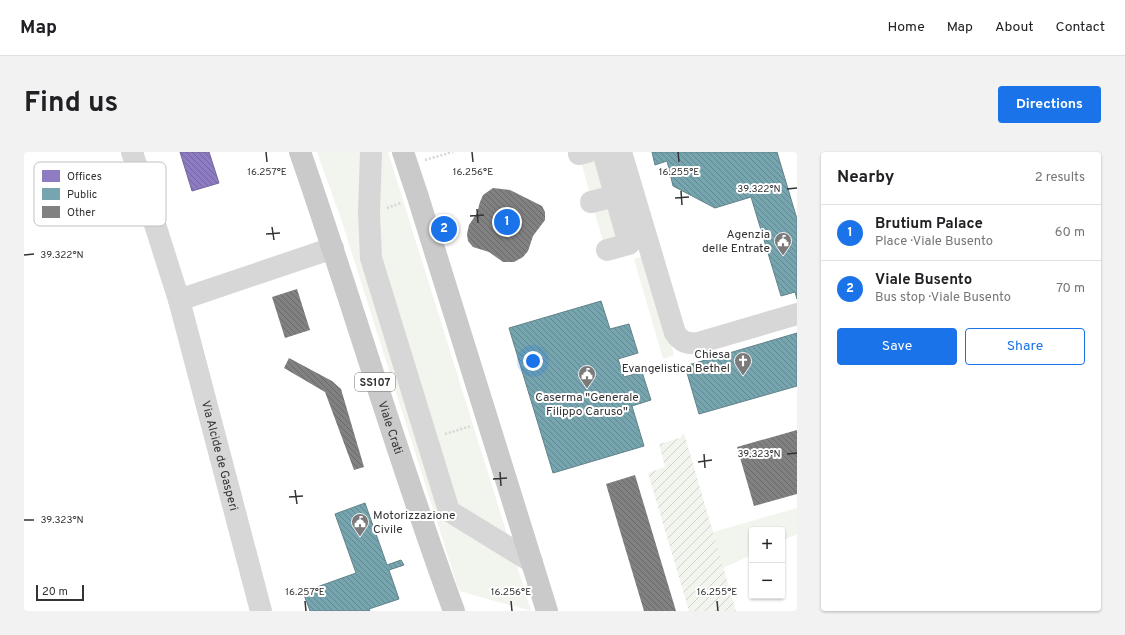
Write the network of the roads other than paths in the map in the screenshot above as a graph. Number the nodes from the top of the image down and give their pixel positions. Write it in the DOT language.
graph roads {
  1 [pos="132,152"];
  2 [pos="300,152"];
  3 [pos="371,152"];
  4 [pos="403,152"];
  5 [pos="603,152"];
  6 [pos="621,152"];
  7 [pos="135,162"];
  8 [pos="615,196"];
  9 [pos="591,202"];
  10 [pos="156,226"];
  11 [pos="333,248"];
  12 [pos="607,250"];
  13 [pos="179,300"];
  14 [pos="797,314"];
  15 [pos="532,562"];
  16 [pos="261,611"];
  17 [pos="454,611"];
  18 [pos="547,611"];
  1 -- 7 [label="street, Via Alcide de Gasperi"];
  2 -- 11 [label="main road, Viale Crati / SS107"];
  3 -- 15 [label="street"];
  4 -- 15 [label="main road"];
  5 -- 8 [label="street"];
  6 -- 14 [label="street"];
  8 -- 9 [label="street"];
  8 -- 12 [label="street"];
  10 -- 13 [label="street, Via Alcide de Gasperi"];
  11 -- 13 [label="street"];
  11 -- 17 [label="main road, Viale Crati / SS107"];
  13 -- 16 [label="street, Via Alcide de Gasperi"];
  15 -- 18 [label="main road"];
}
